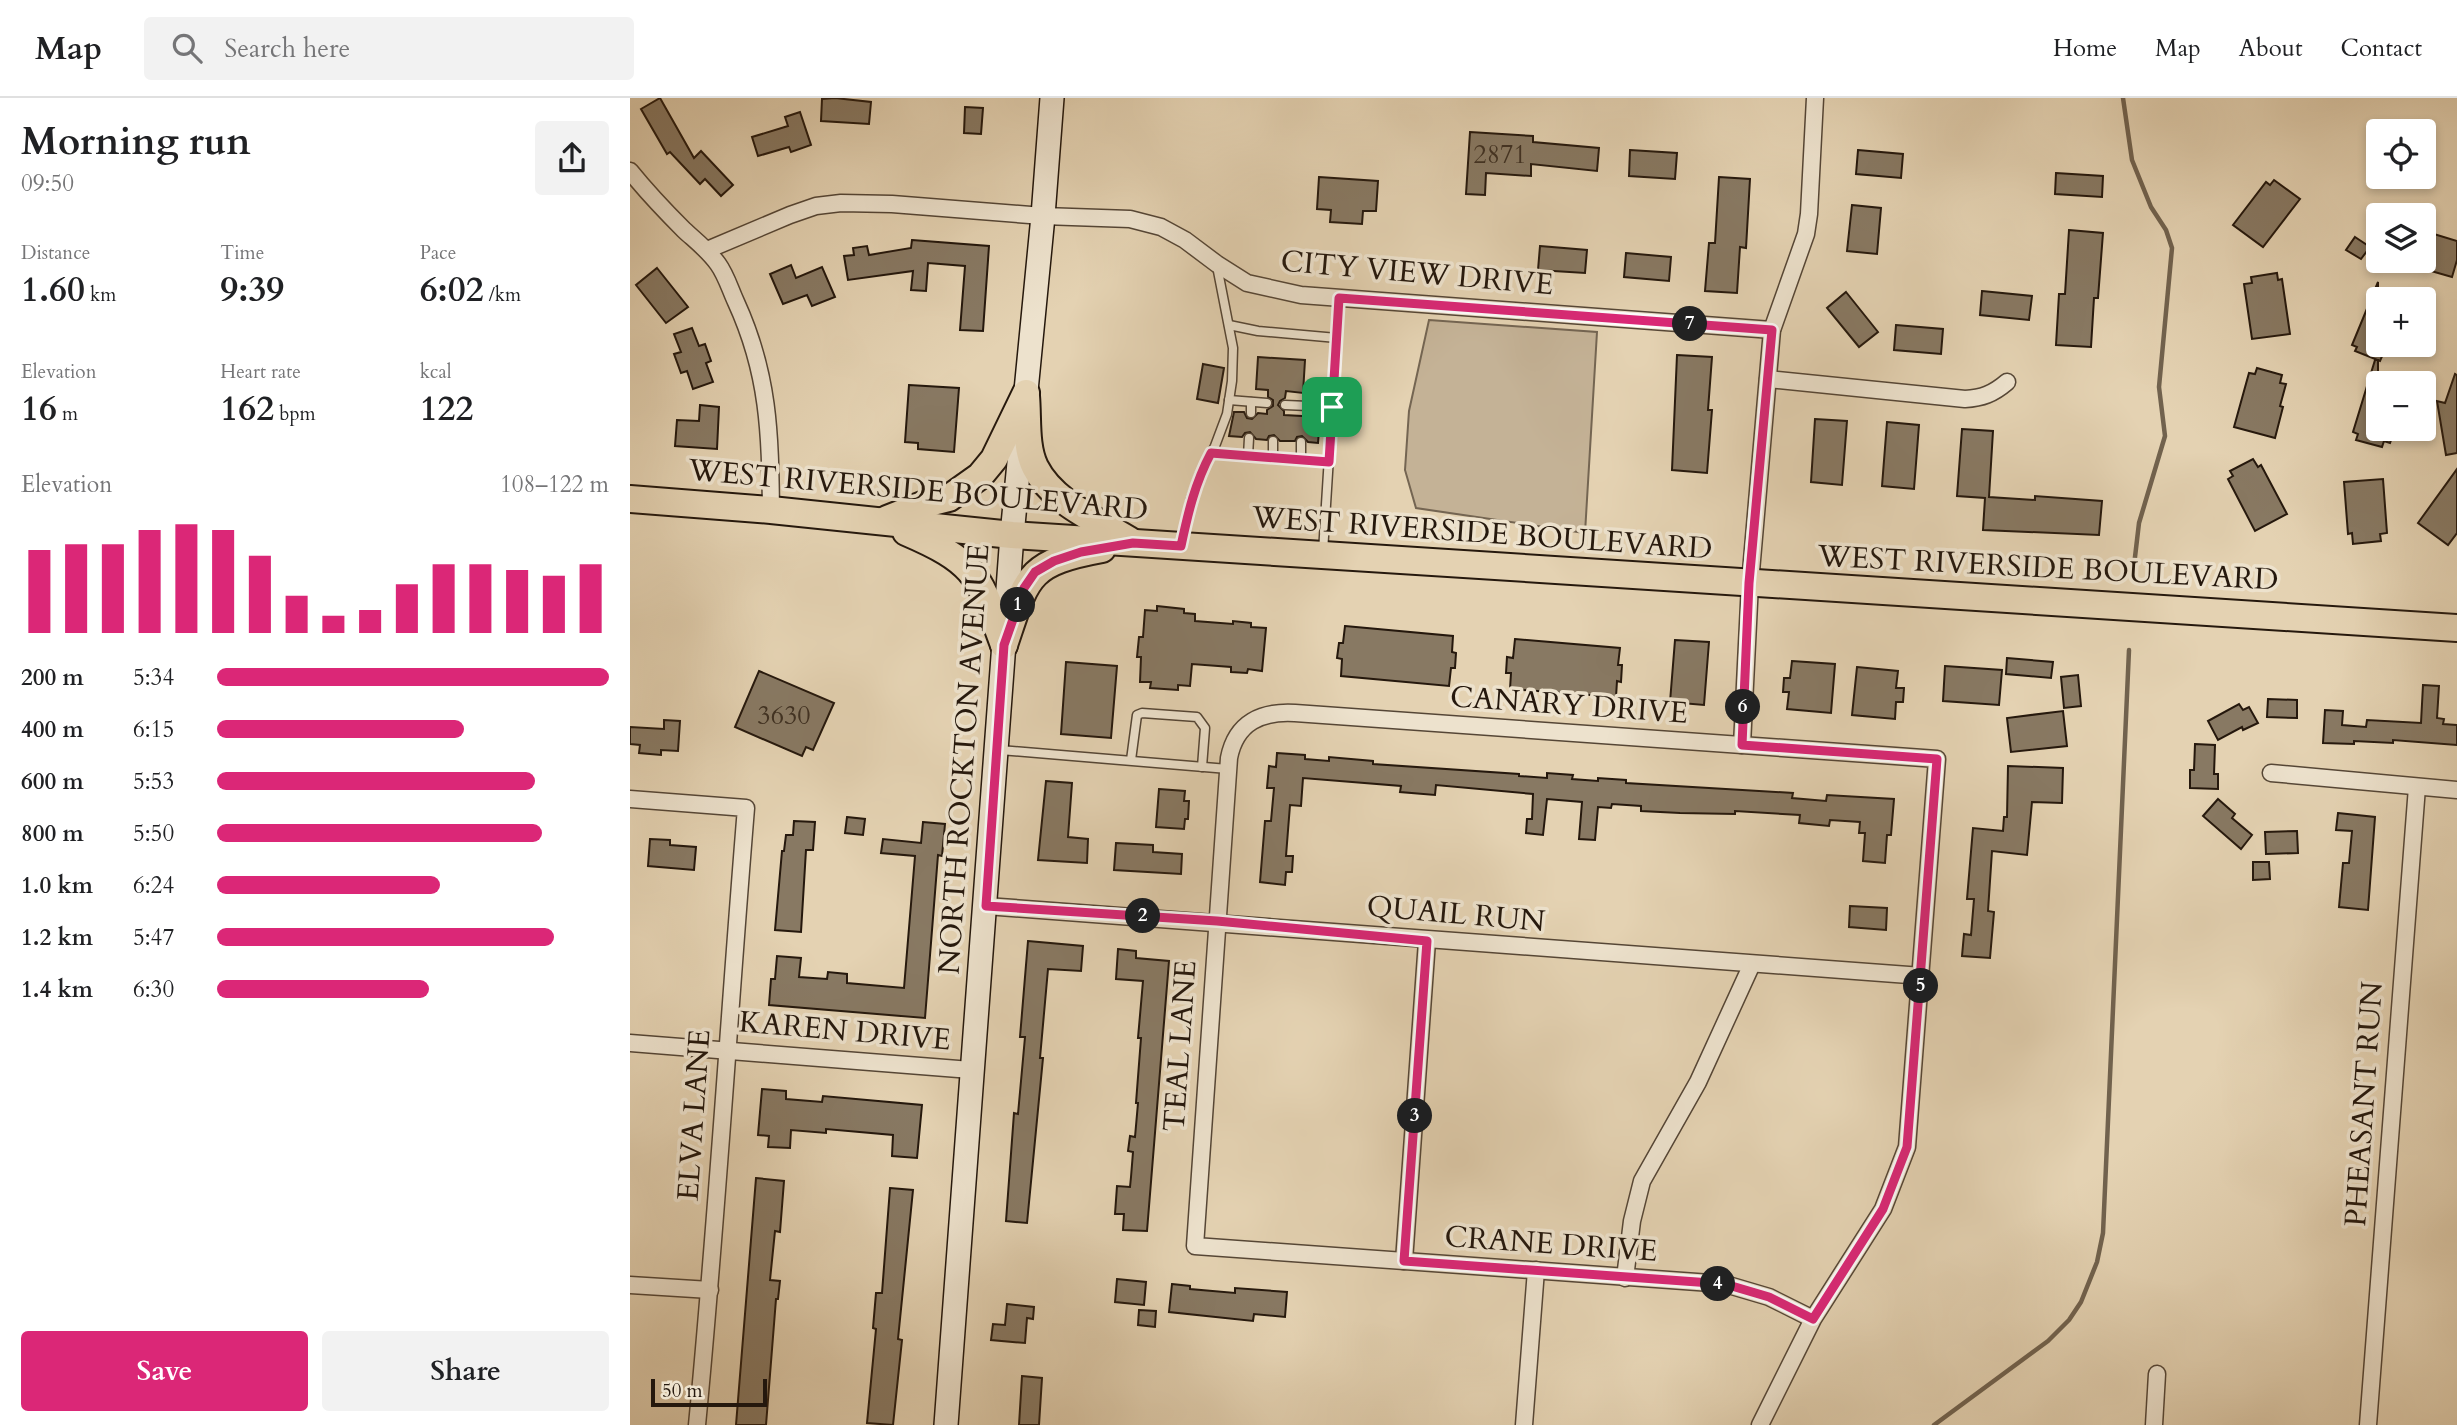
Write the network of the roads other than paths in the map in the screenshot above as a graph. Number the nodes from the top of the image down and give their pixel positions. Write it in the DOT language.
graph roads {
  1 [pos="1052,98"];
  2 [pos="1815,98"];
  3 [pos="630,171"];
  4 [pos="1043,216"];
  5 [pos="707,250"];
  6 [pos="1217,264"];
  7 [pos="1339,298"];
  8 [pos="1229,325"];
  9 [pos="1772,330"];
  10 [pos="1337,338"];
  11 [pos="1768,379"];
  12 [pos="2007,382"];
  13 [pos="1026,393"];
  14 [pos="1229,400"];
  15 [pos="1251,402"];
  16 [pos="1267,403"];
  17 [pos="1285,405"];
  18 [pos="1303,406"];
  19 [pos="1332,407"];
  20 [pos="1251,413"];
  21 [pos="1302,416"];
  22 [pos="1249,438"];
  23 [pos="1273,441"];
  24 [pos="1301,442"];
  25 [pos="1211,453"];
  26 [pos="1248,456"];
  27 [pos="1273,458"];
  28 [pos="1301,460"];
  29 [pos="1329,462"];
  30 [pos="630,499"];
  31 [pos="771,510"];
  32 [pos="882,522"];
  33 [pos="1012,535"];
  34 [pos="1133,543"];
  35 [pos="1181,546"];
  36 [pos="1323,555"];
  37 [pos="1749,583"];
  38 [pos="2457,628"];
  39 [pos="1004,645"];
  40 [pos="1245,728"];
  41 [pos="1742,745"];
  42 [pos="997,750"];
  43 [pos="1131,760"];
  44 [pos="1202,767"];
  45 [pos="1228,769"];
  46 [pos="2271,774"];
  47 [pos="2417,786"];
  48 [pos="2457,790"];
  49 [pos="630,799"];
  50 [pos="986,906"];
  51 [pos="1217,921"];
  52 [pos="1427,941"];
  53 [pos="1752,964"];
  54 [pos="1922,976"];
  55 [pos="630,1043"];
  56 [pos="726,1050"];
  57 [pos="971,1070"];
  58 [pos="1195,1246"];
  59 [pos="1404,1261"];
  60 [pos="1536,1270"];
  61 [pos="1625,1278"];
  62 [pos="630,1285"];
  63 [pos="710,1290"];
  64 [pos="1813,1319"];
  65 [pos="2157,1374"];
  66 [pos="698,1425"];
  67 [pos="946,1425"];
  68 [pos="1524,1425"];
  69 [pos="1760,1425"];
  70 [pos="2154,1425"];
  71 [pos="2368,1425"];
  1 -- 4 [label="main road, NORTH ROCKTON AVENUE"];
  2 -- 9 [label="street"];
  3 -- 5 [label="street"];
  4 -- 5 [label="street, CITY VIEW DRIVE"];
  4 -- 6 [label="street, CITY VIEW DRIVE"];
  4 -- 13 [label="main road, NORTH ROCKTON AVENUE"];
  5 -- 31 [label="street"];
  6 -- 7 [label="street, CITY VIEW DRIVE"];
  6 -- 8 [label="lane"];
  7 -- 9 [label="street, CITY VIEW DRIVE"];
  7 -- 10 [label="lane"];
  8 -- 10 [label="lane"];
  8 -- 14 [label="lane"];
  9 -- 11 [label="street"];
  10 -- 19 [label="lane"];
  11 -- 12 [label="street"];
  11 -- 37 [label="street"];
  13 -- 32 [label="main road"];
  13 -- 33 [label="main road, NORTH ROCKTON AVENUE"];
  13 -- 34 [label="main road"];
  14 -- 15 [label="lane"];
  14 -- 25 [label="lane"];
  15 -- 16 [label="lane"];
  15 -- 20 [label="lane"];
  17 -- 18 [label="lane"];
  18 -- 19 [label="lane"];
  18 -- 21 [label="lane"];
  19 -- 29 [label="lane"];
  22 -- 26 [label="lane"];
  23 -- 27 [label="lane"];
  24 -- 28 [label="lane"];
  25 -- 26 [label="lane"];
  25 -- 35 [label="lane"];
  26 -- 27 [label="lane"];
  27 -- 28 [label="lane"];
  28 -- 29 [label="lane"];
  29 -- 36 [label="lane"];
  30 -- 31 [label="main road, WEST RIVERSIDE BOULEVARD"];
  31 -- 32 [label="main road, WEST RIVERSIDE BOULEVARD"];
  32 -- 33 [label="main road, WEST RIVERSIDE BOULEVARD"];
  32 -- 39 [label="main road"];
  33 -- 34 [label="main road, WEST RIVERSIDE BOULEVARD"];
  33 -- 39 [label="main road, NORTH ROCKTON AVENUE"];
  34 -- 35 [label="main road, WEST RIVERSIDE BOULEVARD"];
  34 -- 39 [label="main road"];
  35 -- 36 [label="main road, WEST RIVERSIDE BOULEVARD"];
  36 -- 37 [label="main road, WEST RIVERSIDE BOULEVARD"];
  37 -- 38 [label="main road, WEST RIVERSIDE BOULEVARD"];
  37 -- 41 [label="street"];
  39 -- 42 [label="main road, NORTH ROCKTON AVENUE"];
  40 -- 41 [label="street, CANARY DRIVE"];
  40 -- 45 [label="street, TEAL LANE"];
  41 -- 54 [label="street, CANARY DRIVE"];
  42 -- 43 [label="lane"];
  42 -- 50 [label="main road, NORTH ROCKTON AVENUE"];
  43 -- 44 [label="lane"];
  43 -- 44 [label="lane"];
  44 -- 45 [label="lane"];
  45 -- 51 [label="street, TEAL LANE"];
  46 -- 47 [label="street"];
  47 -- 48 [label="street"];
  47 -- 71 [label="street, PHEASANT RUN"];
  49 -- 56 [label="street, ELVA LANE"];
  50 -- 51 [label="street, QUAIL RUN"];
  50 -- 57 [label="main road, NORTH ROCKTON AVENUE"];
  51 -- 52 [label="street, QUAIL RUN"];
  51 -- 58 [label="street, TEAL LANE"];
  52 -- 53 [label="street, QUAIL RUN"];
  52 -- 59 [label="street"];
  53 -- 54 [label="street, QUAIL RUN"];
  53 -- 61 [label="street"];
  54 -- 64 [label="street"];
  55 -- 56 [label="street, KAREN DRIVE"];
  56 -- 57 [label="street, KAREN DRIVE"];
  56 -- 63 [label="street, ELVA LANE"];
  57 -- 67 [label="main road, NORTH ROCKTON AVENUE"];
  58 -- 59 [label="street, CRANE DRIVE"];
  59 -- 60 [label="street, CRANE DRIVE"];
  60 -- 61 [label="street, CRANE DRIVE"];
  60 -- 68 [label="street"];
  61 -- 64 [label="street, CRANE DRIVE"];
  62 -- 63 [label="street"];
  63 -- 66 [label="street, ELVA LANE"];
  64 -- 69 [label="street"];
  65 -- 70 [label="street"];
}
